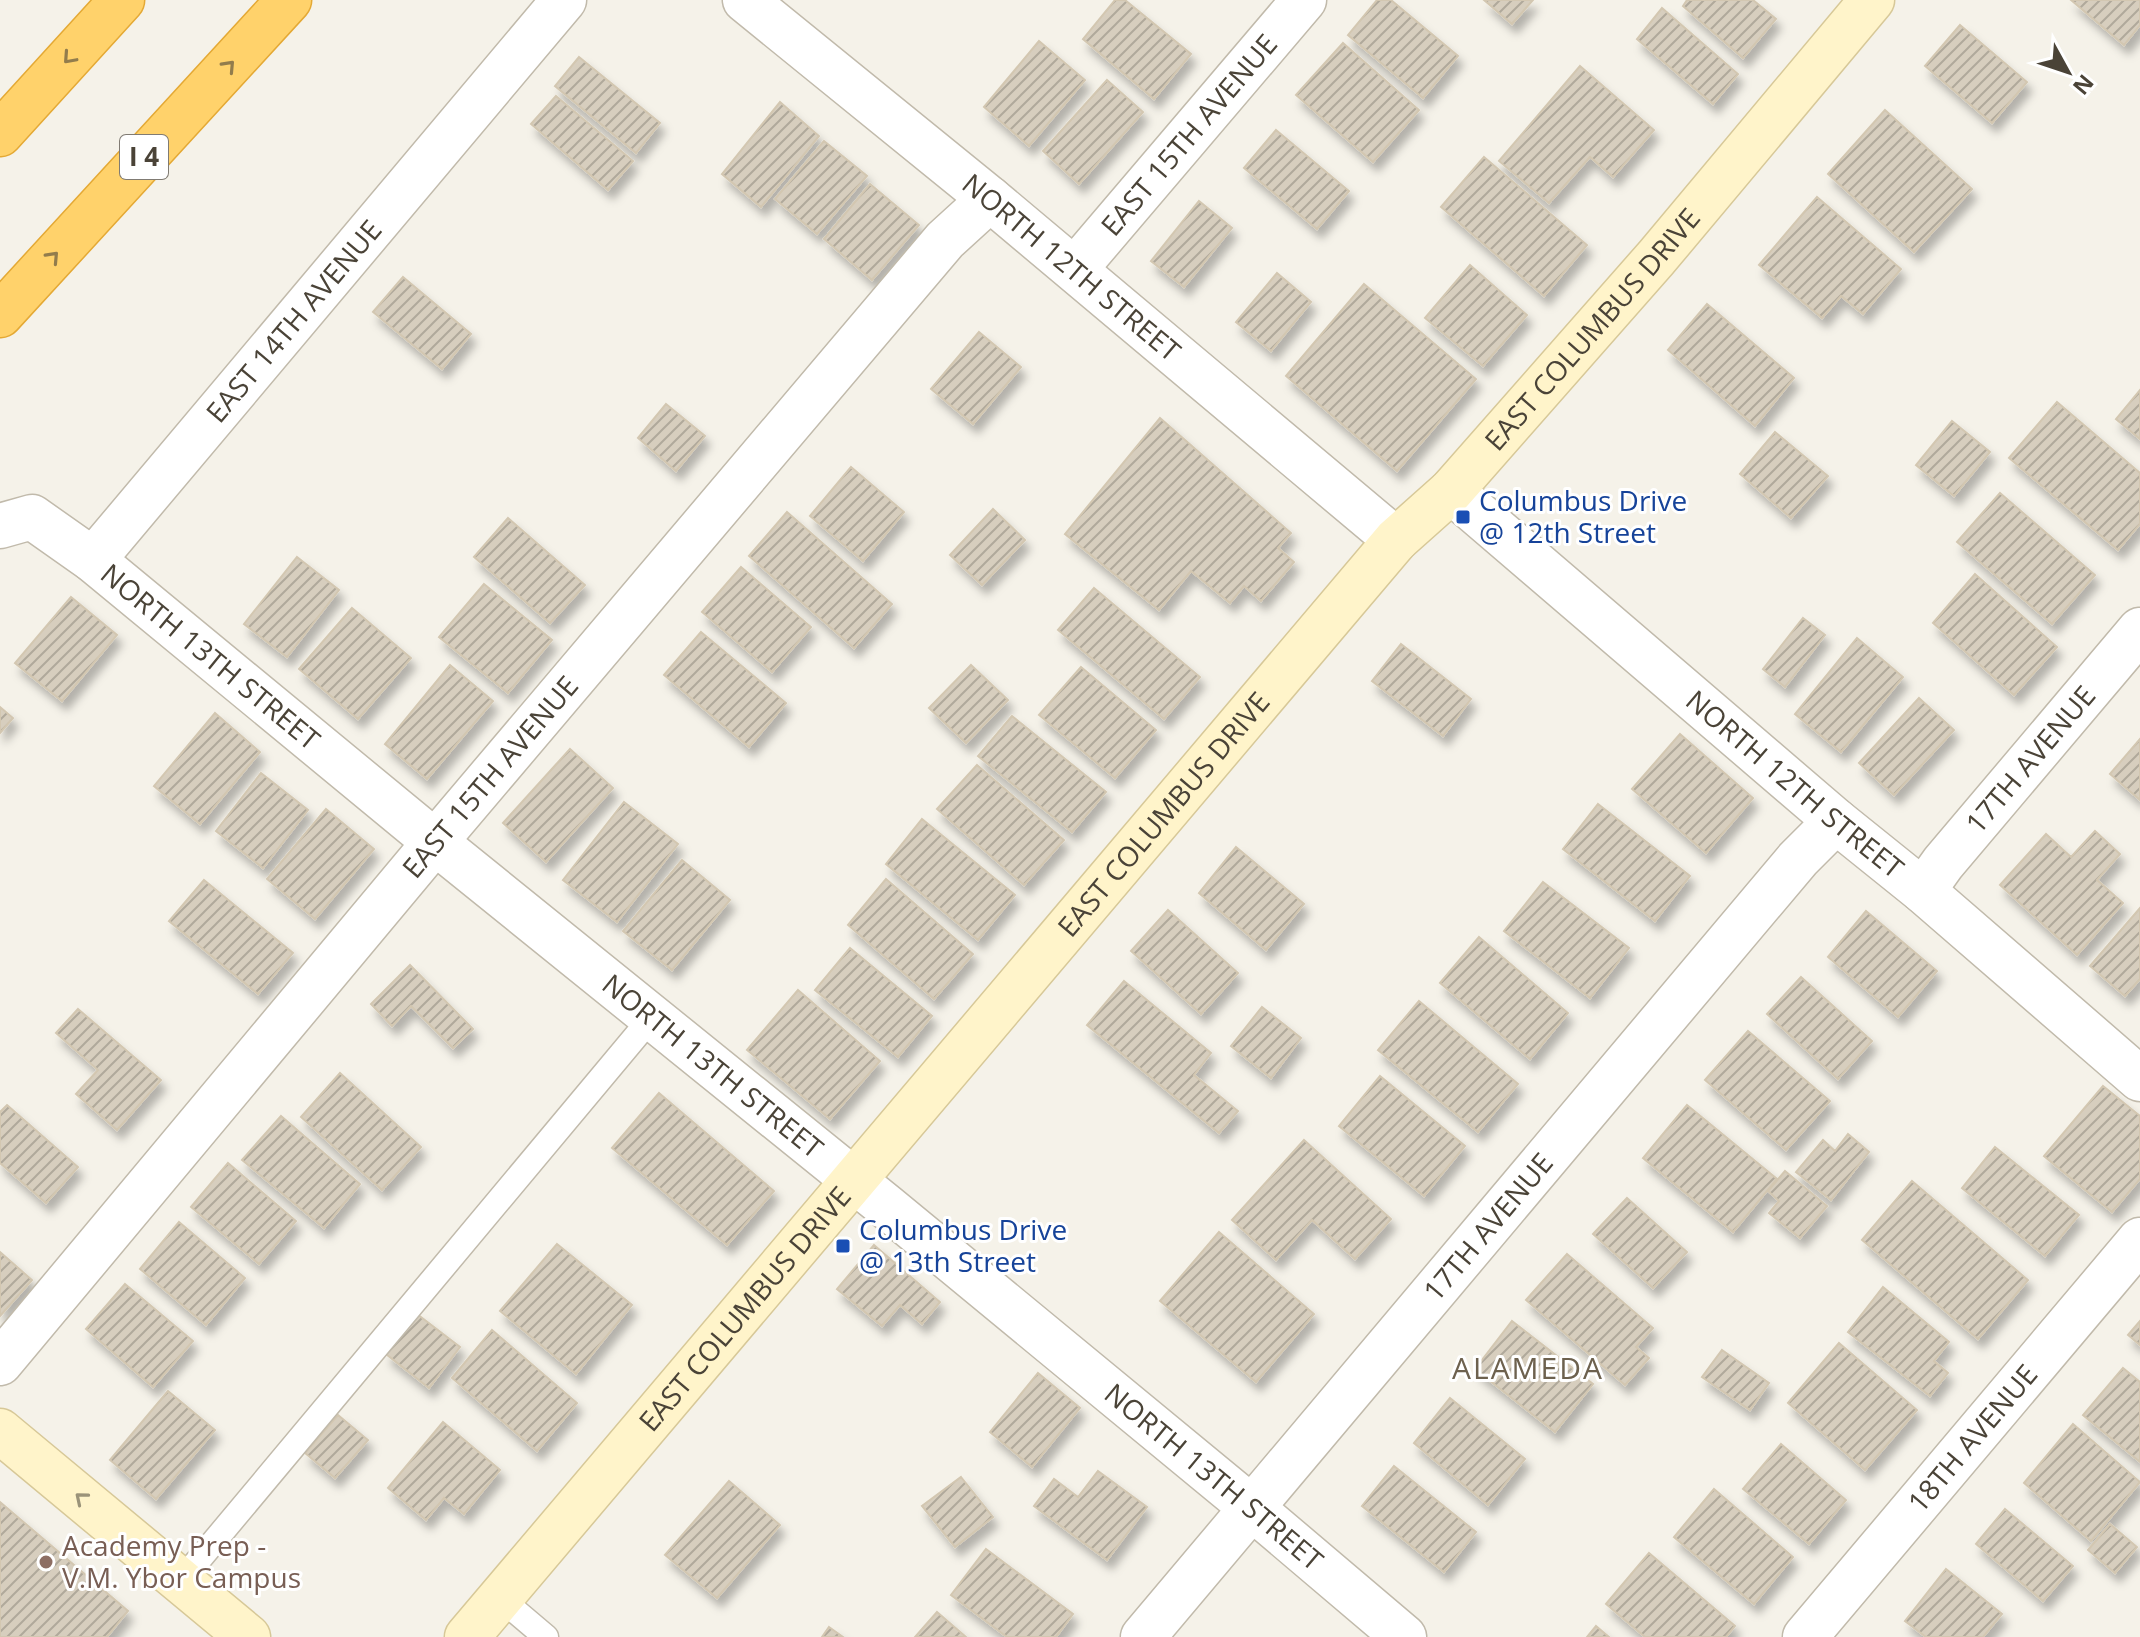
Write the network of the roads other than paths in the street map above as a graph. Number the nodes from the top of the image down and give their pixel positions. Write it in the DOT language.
graph roads {
  1 [pos="122,0"];
  2 [pos="289,0"];
  3 [pos="564,0"];
  4 [pos="1304,0"];
  5 [pos="1872,0"];
  6 [pos="757,4"];
  7 [pos="0,134"];
  8 [pos="990,199"];
  9 [pos="1075,269"];
  10 [pos="0,315"];
  11 [pos="1451,491"];
  12 [pos="0,526"];
  13 [pos="1396,540"];
  14 [pos="93,560"];
  15 [pos="2140,630"];
  16 [pos="1836,821"];
  17 [pos="435,842"];
  18 [pos="1923,891"];
  19 [pos="652,1017"];
  20 [pos="2140,1079"];
  21 [pos="854,1181"];
  22 [pos="2140,1240"];
  23 [pos="0,1363"];
  24 [pos="0,1431"];
  25 [pos="1252,1508"];
  26 [pos="181,1581"];
  27 [pos="500,1598"];
  28 [pos="248,1637"];
  29 [pos="467,1637"];
  30 [pos="546,1637"];
  31 [pos="1143,1637"];
  32 [pos="1404,1637"];
  33 [pos="1805,1637"];
  1 -- 7 [label="highway, one-way"];
  10 -- 2 [label="highway, I 4, one-way"];
  3 -- 14 [label="street, EAST 14TH AVENUE"];
  4 -- 9 [label="street, EAST 15TH AVENUE"];
  5 -- 11 [label="main road, EAST COLUMBUS DRIVE"];
  6 -- 8 [label="street, NORTH 12TH STREET"];
  8 -- 9 [label="street, NORTH 12TH STREET"];
  8 -- 17 [label="street, EAST 15TH AVENUE"];
  9 -- 13 [label="street, NORTH 12TH STREET"];
  11 -- 13 [label="main road, EAST COLUMBUS DRIVE"];
  11 -- 16 [label="street, NORTH 12TH STREET"];
  12 -- 14 [label="street"];
  13 -- 21 [label="main road, EAST COLUMBUS DRIVE"];
  14 -- 17 [label="street, NORTH 13TH STREET"];
  15 -- 18 [label="street, 17TH AVENUE"];
  16 -- 18 [label="street, NORTH 12TH STREET"];
  16 -- 25 [label="street, 17TH AVENUE"];
  17 -- 19 [label="street, NORTH 13TH STREET"];
  17 -- 23 [label="street, EAST 15TH AVENUE"];
  18 -- 20 [label="street, NORTH 12TH STREET"];
  19 -- 21 [label="street, NORTH 13TH STREET"];
  19 -- 26 [label="lane"];
  21 -- 25 [label="street, NORTH 13TH STREET"];
  21 -- 27 [label="main road, EAST COLUMBUS DRIVE"];
  22 -- 33 [label="street, 18TH AVENUE"];
  26 -- 24 [label="main road, one-way"];
  25 -- 31 [label="street, 17TH AVENUE"];
  25 -- 32 [label="street, NORTH 13TH STREET"];
  26 -- 28 [label="main road"];
  27 -- 29 [label="main road, EAST COLUMBUS DRIVE"];
  27 -- 30 [label="lane"];
}
